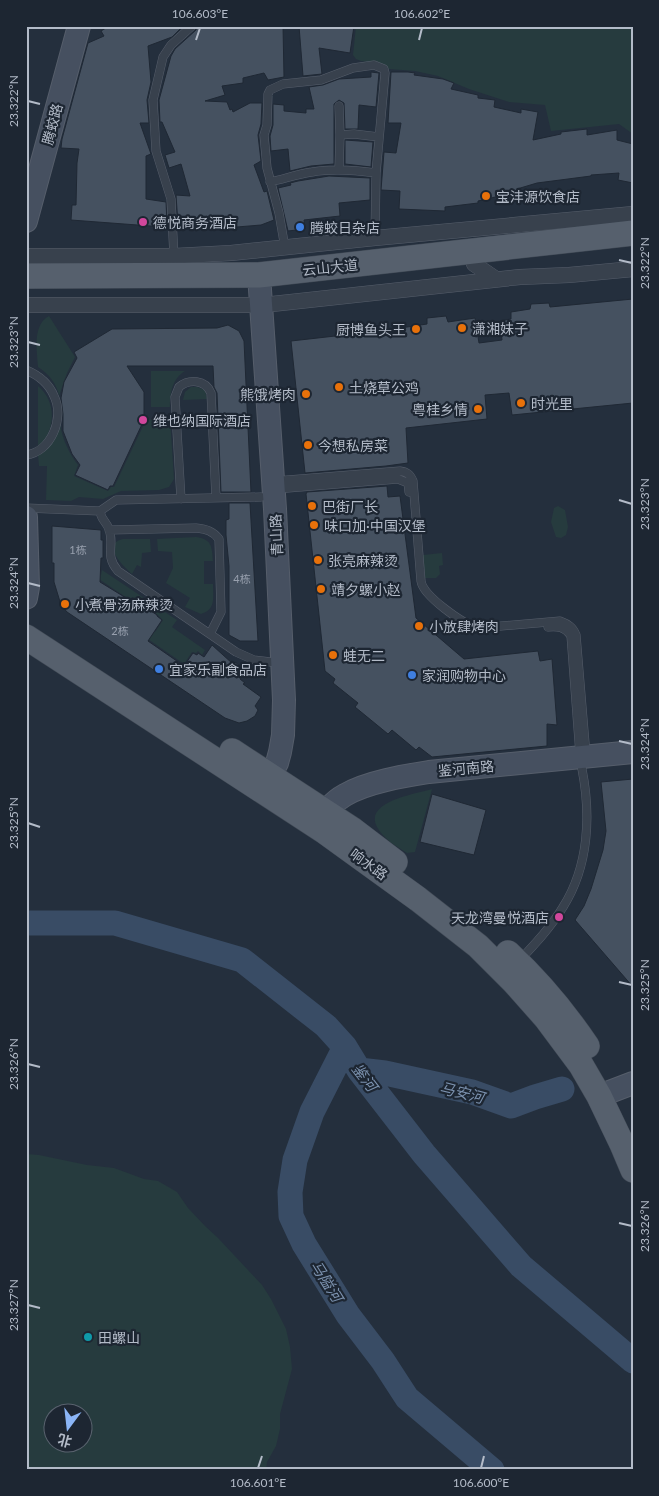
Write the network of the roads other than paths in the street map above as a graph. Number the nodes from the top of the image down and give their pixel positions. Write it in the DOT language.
graph roads {
  1 [pos="79,26"];
  2 [pos="192,26"];
  3 [pos="339,106"];
  4 [pos="340,135"];
  5 [pos="379,137"];
  6 [pos="339,170"];
  7 [pos="376,173"];
  8 [pos="270,182"];
  9 [pos="633,214"];
  10 [pos="26,222"];
  11 [pos="633,233"];
  12 [pos="376,238"];
  13 [pos="320,244"];
  14 [pos="286,248"];
  15 [pos="633,249"];
  16 [pos="26,256"];
  17 [pos="174,256"];
  18 [pos="474,264"];
  19 [pos="350,265"];
  20 [pos="633,269"];
  21 [pos="26,276"];
  22 [pos="496,280"];
  23 [pos="26,289"];
  24 [pos="255,290"];
  25 [pos="26,305"];
  26 [pos="26,370"];
  27 [pos="26,455"];
  28 [pos="269,489"];
  29 [pos="216,498"];
  30 [pos="181,499"];
  31 [pos="26,508"];
  32 [pos="100,511"];
  33 [pos="26,517"];
  34 [pos="110,530"];
  35 [pos="26,598"];
  36 [pos="26,622"];
  37 [pos="210,634"];
  38 [pos="26,637"];
  39 [pos="271,662"];
  40 [pos="633,752"];
  41 [pos="583,761"];
  42 [pos="633,764"];
  43 [pos="261,779"];
  44 [pos="325,821"];
  45 [pos="518,962"];
  46 [pos="616,1096"];
  47 [pos="633,1134"];
  48 [pos="633,1170"];
  1 -- 10 [label="street, 腾蛟路"];
  2 -- 17 [label="lane"];
  3 -- 4 [label="lane"];
  4 -- 5 [label="lane"];
  4 -- 6 [label="lane"];
  5 -- 7 [label="lane"];
  5 -- 8 [label="lane"];
  6 -- 7 [label="lane"];
  6 -- 8 [label="lane"];
  7 -- 12 [label="lane"];
  8 -- 14 [label="lane"];
  9 -- 12 [label="street"];
  11 -- 19 [label="main road, 云山大道"];
  12 -- 13 [label="street"];
  13 -- 14 [label="street"];
  13 -- 19 [label="street"];
  14 -- 17 [label="street"];
  15 -- 18 [label="main road, 云山大道"];
  16 -- 17 [label="street"];
  18 -- 22 [label="street"];
  18 -- 24 [label="main road, 云山大道"];
  19 -- 24 [label="main road, 云山大道"];
  20 -- 22 [label="street"];
  21 -- 24 [label="main road, 云山大道"];
  22 -- 24 [label="street"];
  23 -- 24 [label="main road, 云山大道"];
  24 -- 25 [label="street"];
  24 -- 28 [label="street, 青山路"];
  26 -- 27 [label="lane"];
  28 -- 29 [label="lane"];
  28 -- 39 [label="street, 青山路"];
  28 -- 41 [label="lane"];
  28 -- 43 [label="street, 青山路"];
  29 -- 30 [label="lane"];
  29 -- 30 [label="lane"];
  30 -- 32 [label="lane"];
  31 -- 32 [label="lane"];
  32 -- 34 [label="lane"];
  33 -- 35 [label="street"];
  34 -- 37 [label="lane"];
  34 -- 37 [label="lane"];
  36 -- 43 [label="main road, 响水路"];
  37 -- 39 [label="lane"];
  38 -- 43 [label="main road, 响水路"];
  39 -- 43 [label="street, 青山路"];
  40 -- 41 [label="street, 鉴河南路"];
  41 -- 42 [label="street, 鉴河南路"];
  41 -- 44 [label="street, 鉴河南路"];
  41 -- 45 [label="lane"];
  43 -- 44 [label="main road, 响水路"];
  44 -- 45 [label="main road, 响水路"];
  44 -- 46 [label="main road, 响水路"];
  45 -- 46 [label="main road, 响水路"];
  46 -- 47 [label="main road, 响水路"];
  46 -- 48 [label="main road, 响水路"];
}
